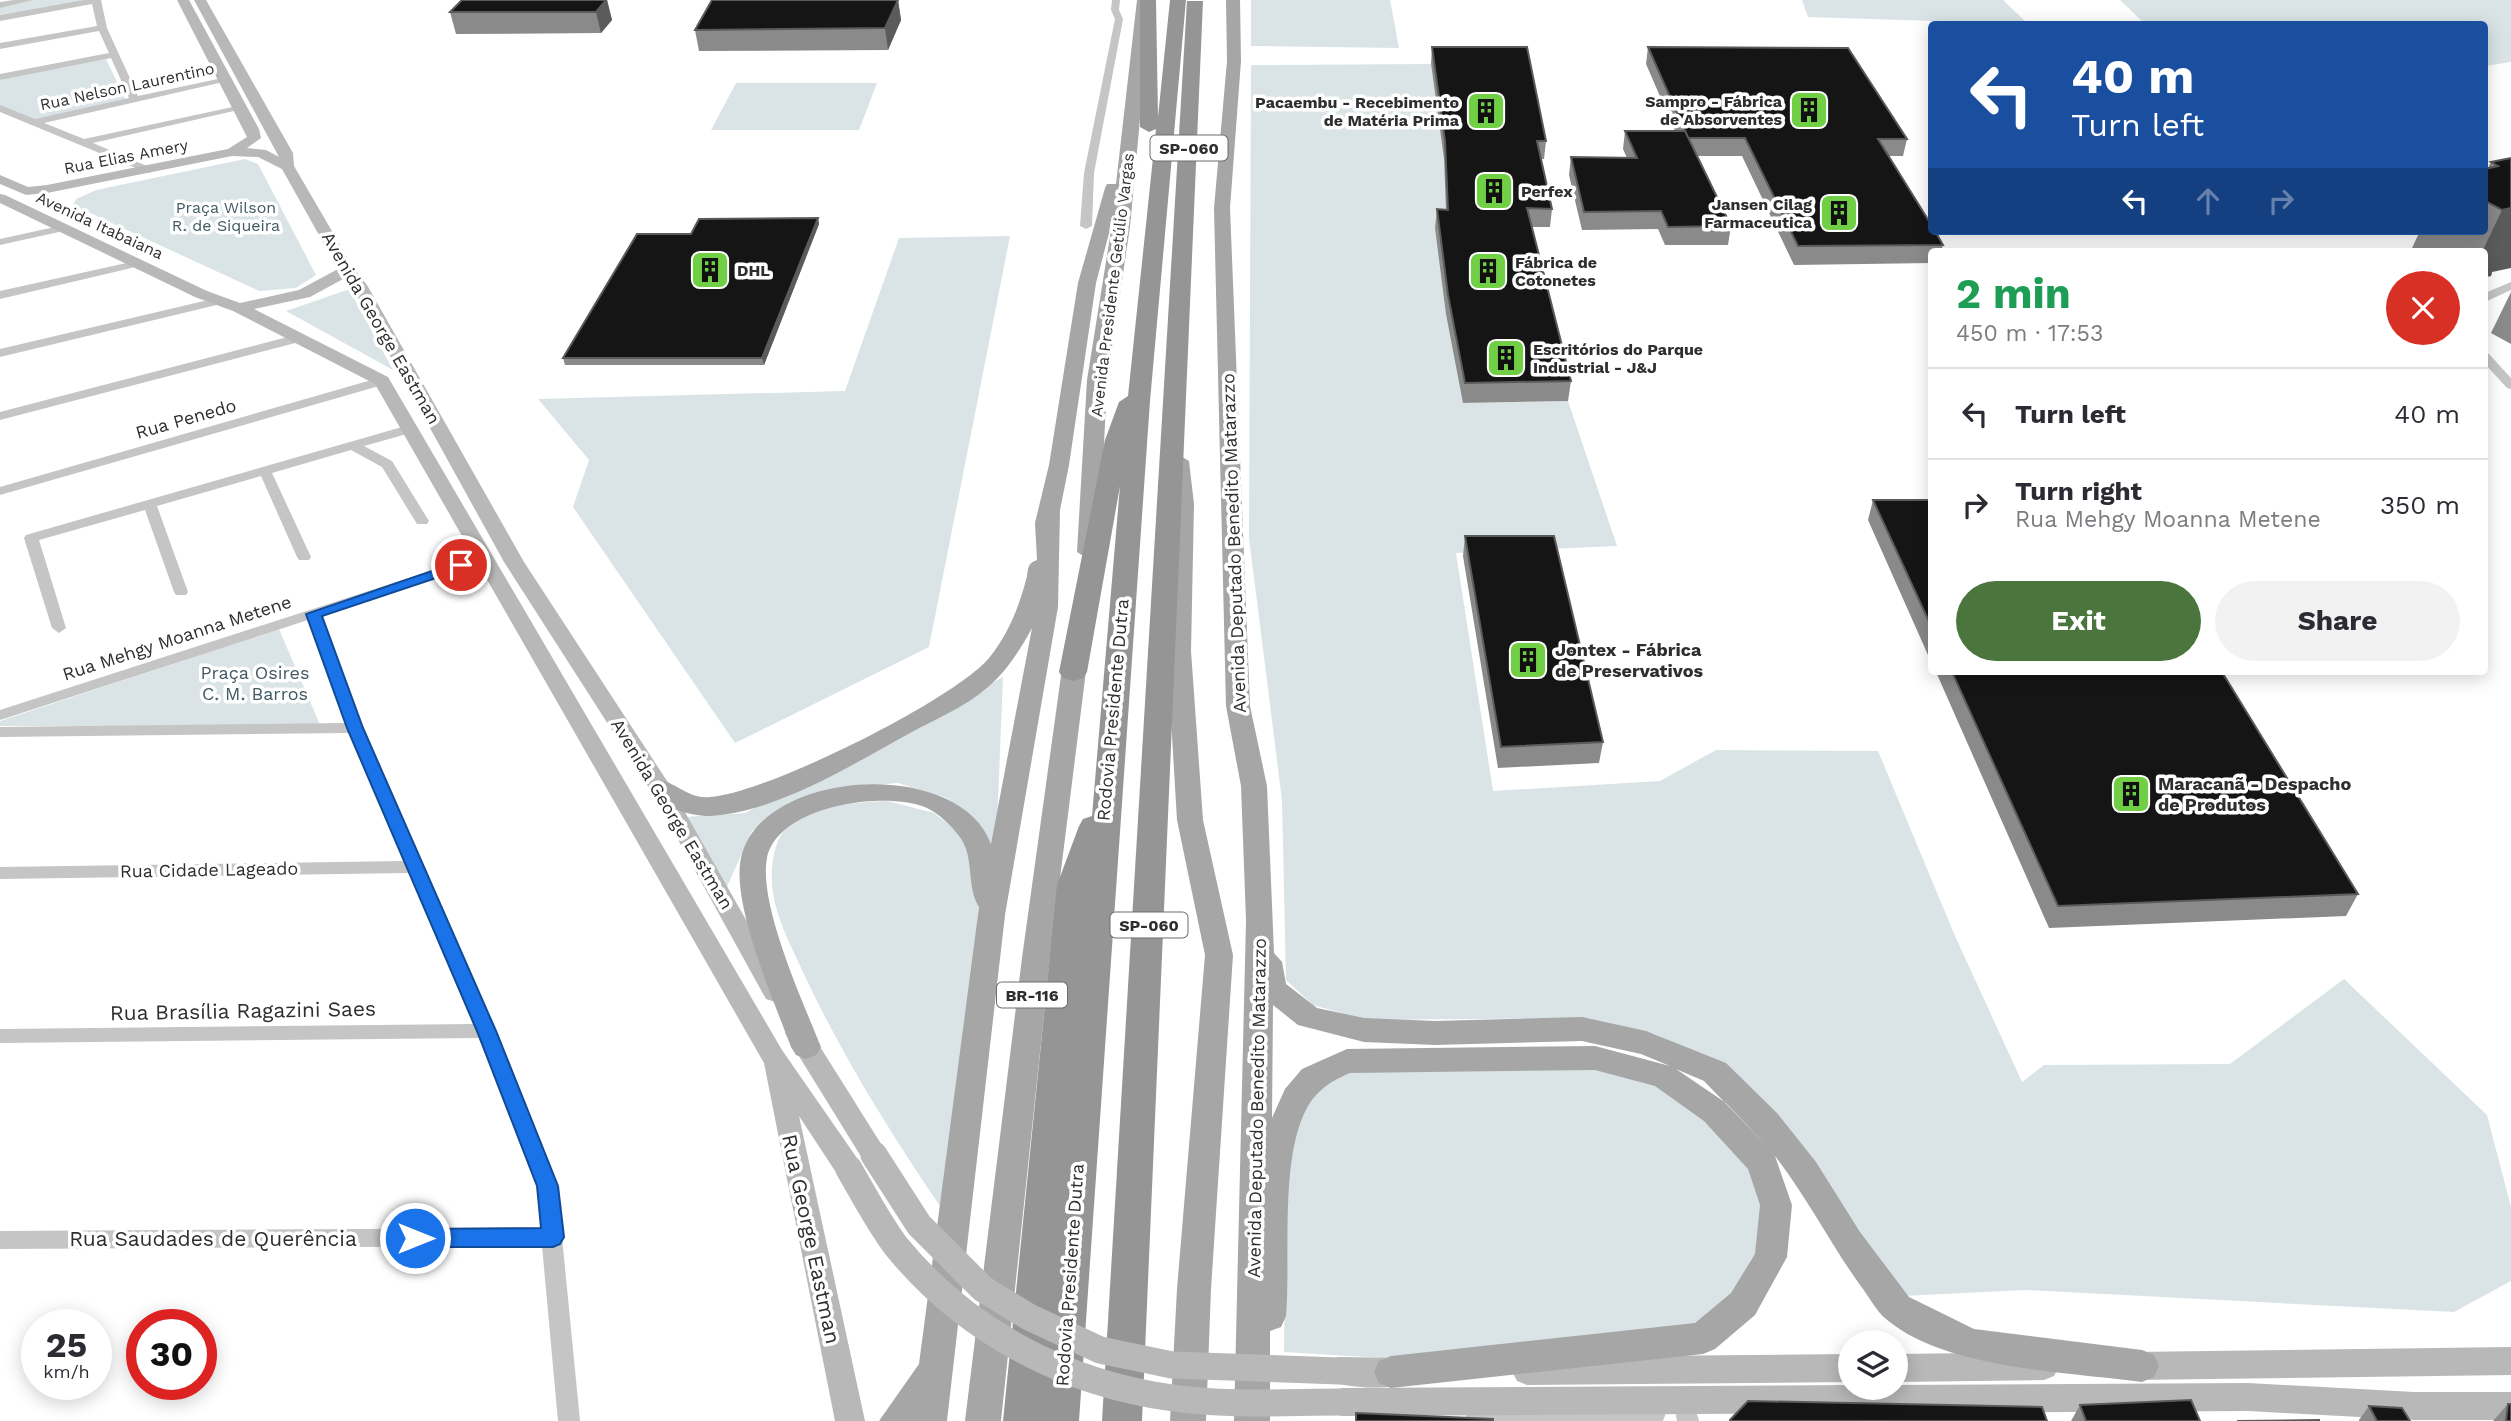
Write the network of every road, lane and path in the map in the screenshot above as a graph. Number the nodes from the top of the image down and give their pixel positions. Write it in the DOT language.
graph roads {
  1 [pos="29,0"];
  2 [pos="97,0"];
  3 [pos="183,0"];
  4 [pos="200,0"];
  5 [pos="1116,0"];
  6 [pos="1146,0"];
  7 [pos="1178,0"];
  8 [pos="1195,0"];
  9 [pos="1233,0"];
  10 [pos="0,5"];
  11 [pos="0,18"];
  12 [pos="102,28"];
  13 [pos="0,46"];
  14 [pos="114,55"];
  15 [pos="0,77"];
  16 [pos="227,80"];
  17 [pos="135,100"];
  18 [pos="0,108"];
  19 [pos="242,108"];
  20 [pos="34,122"];
  21 [pos="86,142"];
  22 [pos="232,152"];
  23 [pos="287,166"];
  24 [pos="148,170"];
  25 [pos="1127,171"];
  26 [pos="109,178"];
  27 [pos="0,179"];
  28 [pos="26,191"];
  29 [pos="0,198"];
  30 [pos="1157,218"];
  31 [pos="1086,226"];
  32 [pos="64,228"];
  33 [pos="0,242"];
  34 [pos="140,263"];
  35 [pos="347,271"];
  36 [pos="2511,285"];
  37 [pos="193,289"];
  38 [pos="0,295"];
  39 [pos="2488,296"];
  40 [pos="230,304"];
  41 [pos="161,314"];
  42 [pos="299,338"];
  43 [pos="2488,348"];
  44 [pos="0,353"];
  45 [pos="2488,359"];
  46 [pos="1142,366"];
  47 [pos="2510,377"];
  48 [pos="382,381"];
  49 [pos="0,416"];
  50 [pos="409,429"];
  51 [pos="1175,429"];
  52 [pos="354,446"];
  53 [pos="265,471"];
  54 [pos="0,491"];
  55 [pos="150,505"];
  56 [pos="1049,508"];
  57 [pos="422,521"];
  58 [pos="304,557"];
  59 [pos="486,557"];
  60 [pos="181,592"];
  61 [pos="313,614"];
  62 [pos="59,628"];
  63 [pos="1073,672"];
  64 [pos="0,716"];
  65 [pos="355,728"];
  66 [pos="0,732"];
  67 [pos="661,789"];
  68 [pos="1106,794"];
  69 [pos="417,867"];
  70 [pos="0,873"];
  71 [pos="991,915"];
  72 [pos="1260,920"];
  73 [pos="486,1031"];
  74 [pos="0,1036"];
  75 [pos="806,1047"];
  76 [pos="773,1057"];
  77 [pos="861,1162"];
  78 [pos="553,1237"];
  79 [pos="0,1240"];
  80 [pos="2511,1360"];
  81 [pos="2142,1366"];
  82 [pos="1838,1368"];
  83 [pos="1908,1368"];
  84 [pos="935,1371"];
  85 [pos="1391,1372"];
  86 [pos="2248,1397"];
  87 [pos="2414,1406"];
  88 [pos="2511,1406"];
  89 [pos="1252,1410"];
  90 [pos="1687,1416"];
  91 [pos="569,1421"];
  92 [pos="850,1421"];
  93 [pos="897,1421"];
  94 [pos="929,1421"];
  95 [pos="983,1421"];
  96 [pos="1023,1421"];
  97 [pos="1059,1421"];
  98 [pos="1122,1421"];
  99 [pos="1188,1421"];
  100 [pos="1420,1421"];
  101 [pos="2442,1421"];
  1 -- 10 [label="street"];
  2 -- 11 [label="street"];
  2 -- 12 [label="street"];
  3 -- 16 [label="main road"];
  4 -- 23 [label="main road, Avenida George Eastman"];
  5 -- 31 [label="street"];
  6 -- 25 [label="main road, Avenida Presidente Getúlio Vargas"];
  6 -- 30 [label="highway"];
  7 -- 30 [label="highway, Rodovia Presidente Dutra / SP-060"];
  8 -- 51 [label="highway, SP-060"];
  9 -- 72 [label="main road, Avenida Deputado Benedito Matarazzo"];
  12 -- 13 [label="street"];
  12 -- 14 [label="street"];
  14 -- 15 [label="street"];
  14 -- 17 [label="street"];
  16 -- 17 [label="street, Rua Nelson Laurentino"];
  16 -- 19 [label="main road"];
  17 -- 20 [label="street, Rua Nelson Laurentino"];
  18 -- 20 [label="street"];
  19 -- 21 [label="street"];
  19 -- 22 [label="main road"];
  20 -- 21 [label="street"];
  21 -- 24 [label="street"];
  22 -- 23 [label="main road, Rua Elias Amery"];
  22 -- 24 [label="main road, Rua Elias Amery"];
  23 -- 35 [label="main road, Avenida George Eastman"];
  24 -- 26 [label="main road, Rua Elias Amery"];
  25 -- 56 [label="main road"];
  25 -- 63 [label="main road, Avenida Presidente Getúlio Vargas / BR-116"];
  26 -- 28 [label="main road, Rua Elias Amery"];
  26 -- 32 [label="main road"];
  27 -- 28 [label="main road, Avenida Itabaiana"];
  29 -- 32 [label="main road, Avenida Itabaiana"];
  30 -- 46 [label="highway, Rodovia Presidente Dutra / SP-060"];
  32 -- 33 [label="street"];
  32 -- 34 [label="main road, Avenida Itabaiana"];
  34 -- 37 [label="main road, Avenida Itabaiana"];
  34 -- 38 [label="street"];
  35 -- 40 [label="main road"];
  35 -- 67 [label="main road, Avenida George Eastman"];
  36 -- 39 [label="street"];
  37 -- 40 [label="main road, Avenida George Eastman"];
  37 -- 41 [label="street"];
  40 -- 41 [label="street"];
  40 -- 42 [label="main road, Avenida George Eastman"];
  41 -- 44 [label="street"];
  42 -- 48 [label="main road, Avenida George Eastman"];
  42 -- 49 [label="street"];
  43 -- 47 [label="street"];
  45 -- 47 [label="street"];
  46 -- 63 [label="highway"];
  46 -- 68 [label="highway, Rodovia Presidente Dutra / SP-060"];
  48 -- 50 [label="main road, Avenida George Eastman"];
  48 -- 54 [label="street, Rua Penedo"];
  50 -- 52 [label="street"];
  50 -- 59 [label="main road, Avenida George Eastman"];
  51 -- 98 [label="highway, SP-060"];
  51 -- 99 [label="main road"];
  52 -- 53 [label="street"];
  52 -- 57 [label="street"];
  53 -- 55 [label="street"];
  53 -- 58 [label="street"];
  55 -- 60 [label="street"];
  55 -- 62 [label="street"];
  56 -- 67 [label="main road"];
  56 -- 71 [label="main road"];
  59 -- 61 [label="street, Rua Mehgy Moanna Metene"];
  59 -- 76 [label="main road, Avenida George Eastman"];
  61 -- 64 [label="street, Rua Mehgy Moanna Metene"];
  61 -- 65 [label="street"];
  63 -- 95 [label="main road, BR-116"];
  65 -- 66 [label="street"];
  65 -- 69 [label="street"];
  67 -- 75 [label="main road, Avenida George Eastman"];
  68 -- 96 [label="highway"];
  68 -- 97 [label="highway, Rodovia Presidente Dutra / SP-060"];
  69 -- 70 [label="street, Rua Cidade Lageado"];
  69 -- 73 [label="street"];
  71 -- 75 [label="main road"];
  71 -- 84 [label="main road"];
  72 -- 81 [label="main road"];
  72 -- 89 [label="main road, Avenida Deputado Benedito Matarazzo"];
  73 -- 74 [label="street, Rua Brasília Ragazini Saes"];
  73 -- 78 [label="street"];
  75 -- 77 [label="main road, Avenida George Eastman"];
  76 -- 77 [label="main road, Avenida George Eastman"];
  76 -- 92 [label="main road, Rua George Eastman"];
  77 -- 85 [label="main road, Avenida George Eastman, bridge"];
  77 -- 86 [label="main road, Avenida George Eastman, bridge"];
  78 -- 79 [label="street, Rua Saudades de Querência"];
  78 -- 91 [label="street"];
  80 -- 81 [label="main road"];
  81 -- 83 [label="main road"];
  82 -- 85 [label="main road, Avenida George Eastman"];
  84 -- 93 [label="main road"];
  84 -- 94 [label="main road"];
  85 -- 89 [label="main road"];
  86 -- 87 [label="main road, Avenida George Eastman"];
  86 -- 90 [label="street"];
  87 -- 88 [label="main road, Avenida George Eastman"];
  87 -- 101 [label="street"];
  90 -- 100 [label="street"];
}
